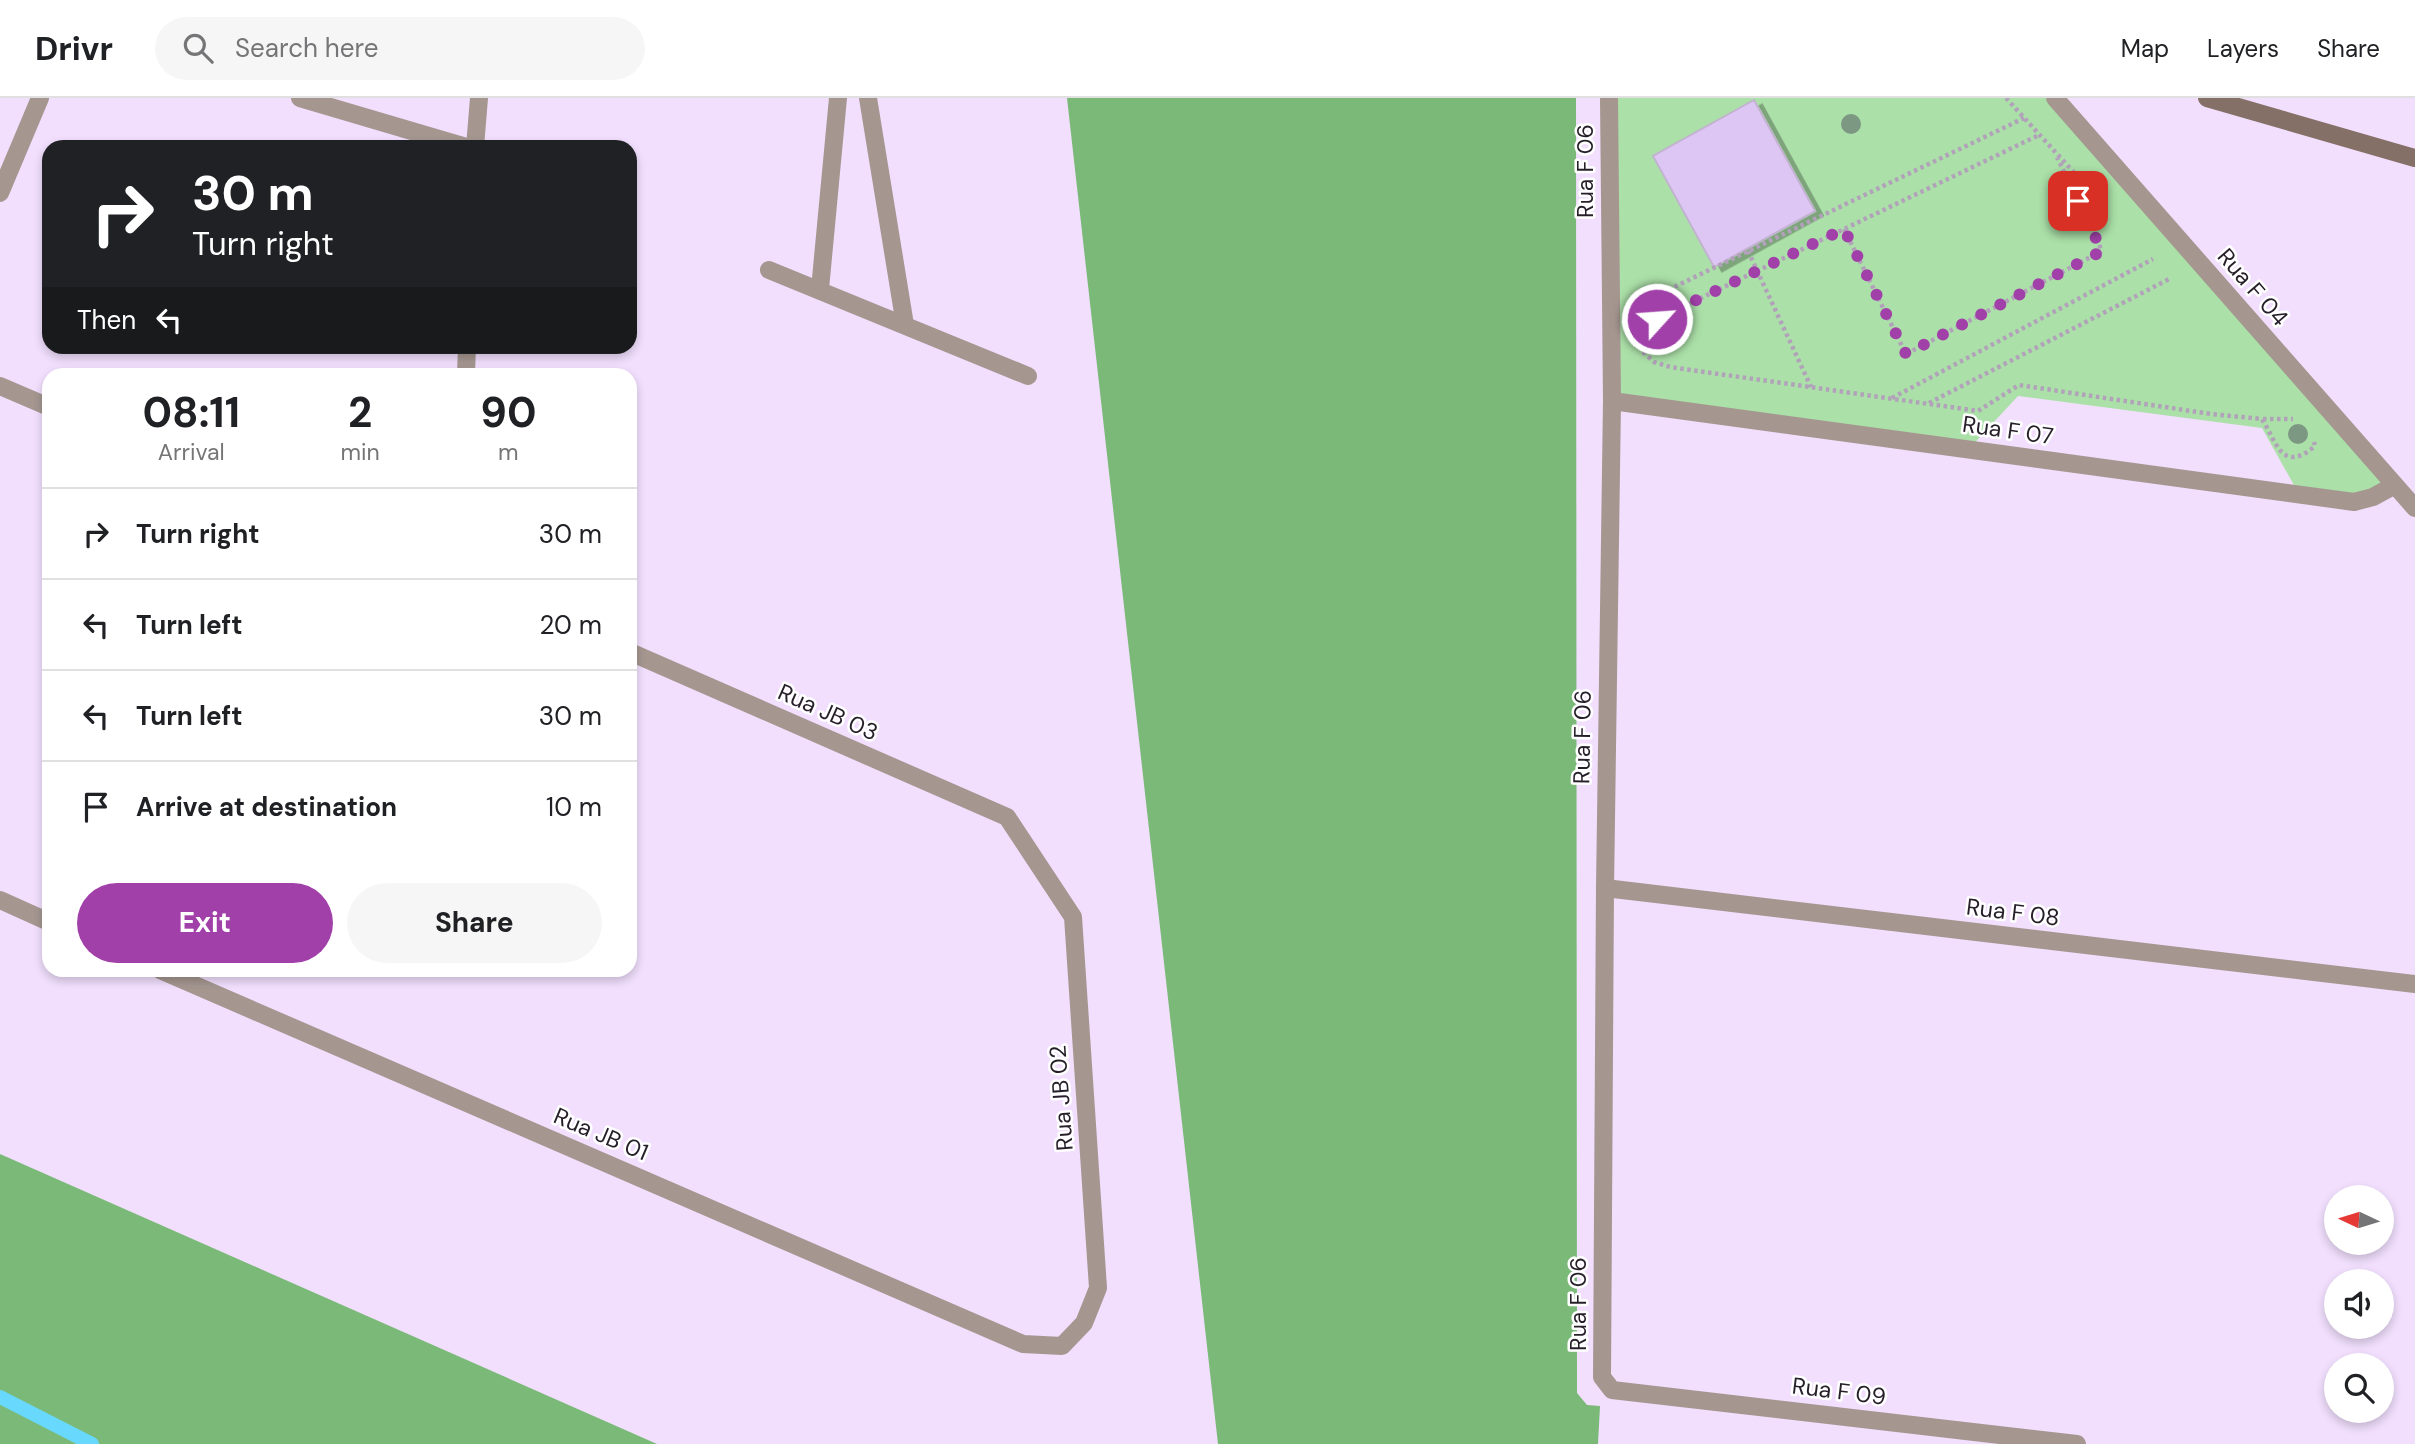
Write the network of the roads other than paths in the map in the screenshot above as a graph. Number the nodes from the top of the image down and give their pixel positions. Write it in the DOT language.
graph roads {
  1 [pos="40,98"];
  2 [pos="300,98"];
  3 [pos="479,98"];
  4 [pos="838,98"];
  5 [pos="868,98"];
  6 [pos="1609,98"];
  7 [pos="2055,98"];
  8 [pos="2207,98"];
  9 [pos="443,140"];
  10 [pos="476,140"];
  11 [pos="2415,158"];
  12 [pos="0,193"];
  13 [pos="769,270"];
  14 [pos="820,289"];
  15 [pos="905,325"];
  16 [pos="1028,376"];
  17 [pos="0,386"];
  18 [pos="1612,401"];
  19 [pos="42,404"];
  20 [pos="2395,485"];
  21 [pos="2415,508"];
  22 [pos="637,655"];
  23 [pos="1007,817"];
  24 [pos="1605,888"];
  25 [pos="0,900"];
  26 [pos="42,919"];
  27 [pos="176,977"];
  28 [pos="2415,984"];
  29 [pos="1023,1343"];
  30 [pos="1602,1377"];
  31 [pos="2077,1444"];
  1 -- 12 [label="street"];
  2 -- 9 [label="street"];
  3 -- 10 [label="street"];
  4 -- 14 [label="street"];
  5 -- 15 [label="street"];
  6 -- 18 [label="street, Rua F 06"];
  7 -- 20 [label="street, Rua F 04"];
  8 -- 11 [label="street"];
  13 -- 14 [label="street"];
  14 -- 15 [label="street"];
  15 -- 16 [label="street"];
  17 -- 19 [label="street"];
  18 -- 20 [label="street, Rua F 07"];
  18 -- 24 [label="street, Rua F 06"];
  20 -- 21 [label="street, Rua F 04"];
  22 -- 23 [label="street, Rua JB 03"];
  23 -- 29 [label="street, Rua JB 02"];
  24 -- 28 [label="street, Rua F 08"];
  24 -- 30 [label="street, Rua F 06"];
  25 -- 26 [label="street"];
  27 -- 29 [label="street, Rua JB 01"];
  30 -- 31 [label="street, Rua F 09"];
}
